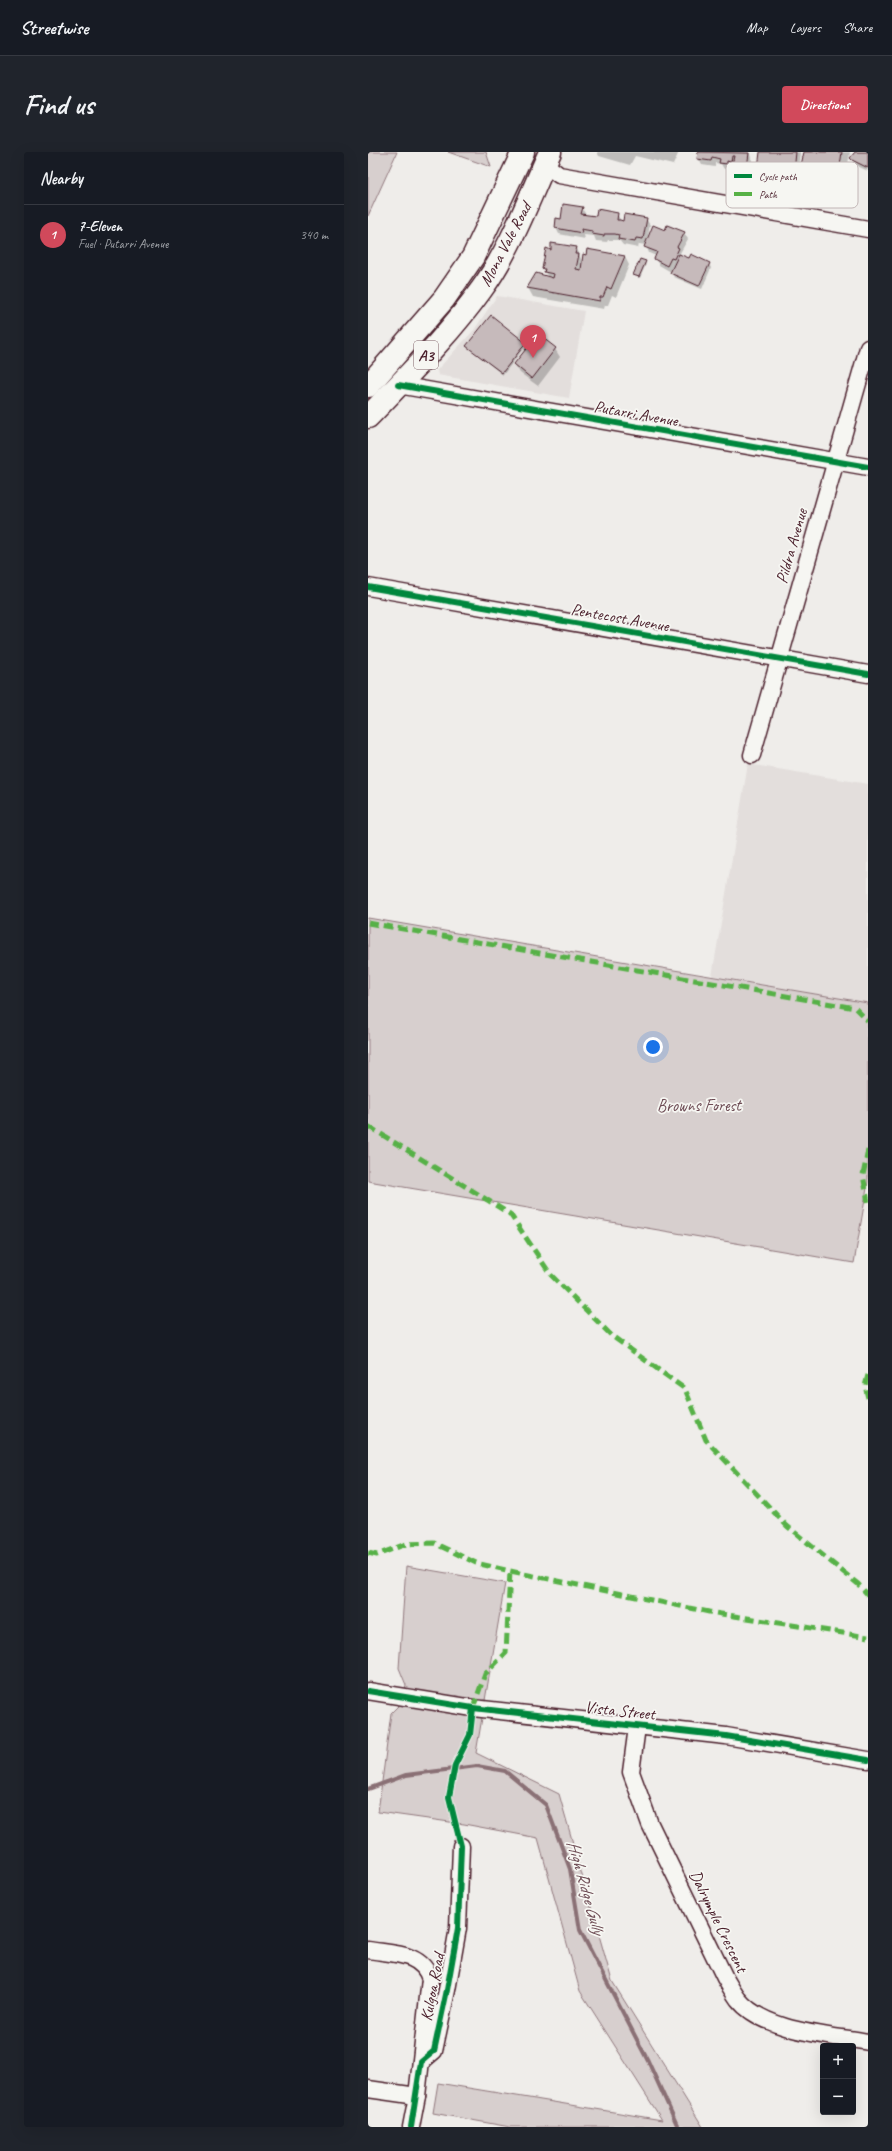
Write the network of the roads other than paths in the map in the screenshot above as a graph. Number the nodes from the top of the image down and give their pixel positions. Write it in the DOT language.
graph roads {
  1 [pos="523,152"];
  2 [pos="548,158"];
  3 [pos="726,204"];
  4 [pos="748,208"];
  5 [pos="868,229"];
  6 [pos="868,348"];
  7 [pos="398,385"];
  8 [pos="368,386"];
  9 [pos="368,417"];
  10 [pos="836,462"];
  11 [pos="868,467"];
  12 [pos="368,587"];
  13 [pos="778,659"];
  14 [pos="868,674"];
  15 [pos="752,755"];
  16 [pos="368,1691"];
  17 [pos="637,1726"];
  18 [pos="868,1760"];
  19 [pos="461,1846"];
  20 [pos="368,1950"];
  21 [pos="868,2042"];
  22 [pos="421,2062"];
  23 [pos="368,2089"];
  24 [pos="417,2096"];
  25 [pos="411,2127"];
  1 -- 8 [label="highway, Mona Vale Road / A3"];
  2 -- 3 [label="street"];
  2 -- 7 [label="highway, Mona Vale Road / A3"];
  4 -- 5 [label="street"];
  6 -- 10 [label="street, Pildra Avenue"];
  7 -- 9 [label="highway, Mona Vale Road / A3"];
  7 -- 10 [label="street, Putarri Avenue"];
  10 -- 11 [label="street, Putarri Avenue"];
  10 -- 13 [label="street, Pildra Avenue"];
  12 -- 13 [label="street, Pentecost Avenue"];
  13 -- 14 [label="street, Pentecost Avenue"];
  13 -- 15 [label="street, Pildra Avenue"];
  16 -- 17 [label="street, Vista Street"];
  17 -- 18 [label="street, Vista Street"];
  17 -- 21 [label="street, Dalrymple Crescent"];
  19 -- 22 [label="street, Kulgoa Road"];
  20 -- 22 [label="street, Kulgoa Road"];
  22 -- 24 [label="street, Kulgoa Road"];
  23 -- 24 [label="street"];
  24 -- 25 [label="street, Kulgoa Road"];
}
